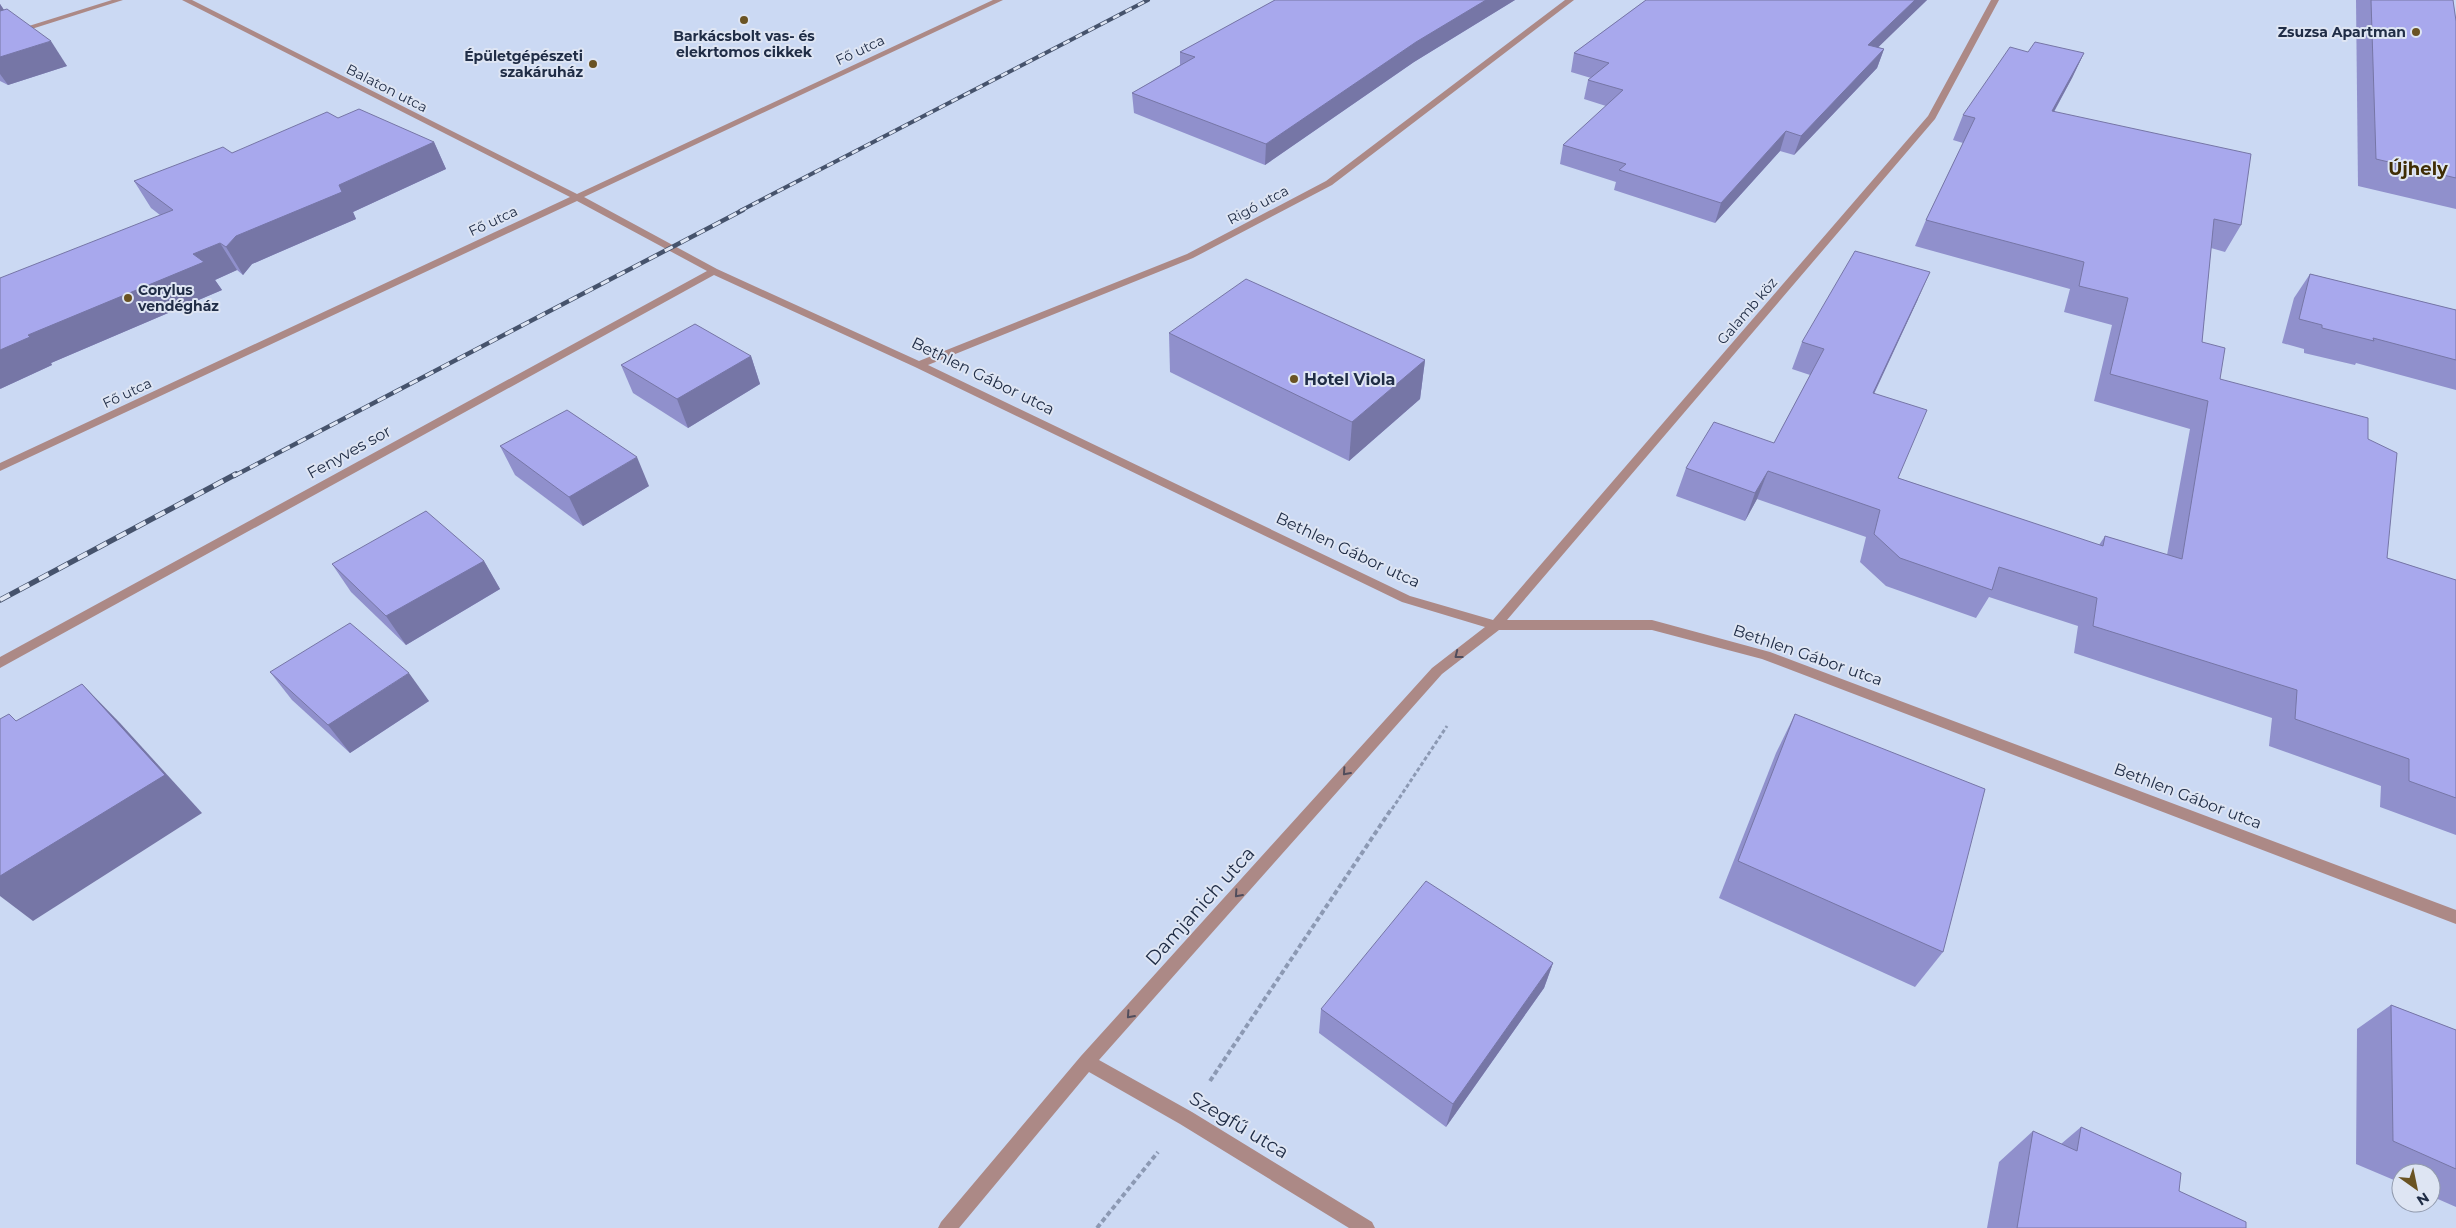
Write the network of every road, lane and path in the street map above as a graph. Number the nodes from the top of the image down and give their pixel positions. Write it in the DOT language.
graph roads {
  1 [pos="119,0"];
  2 [pos="186,0"];
  3 [pos="998,0"];
  4 [pos="1570,0"];
  5 [pos="1995,0"];
  6 [pos="0,37"];
  7 [pos="576,197"];
  8 [pos="714,271"];
  9 [pos="919,365"];
  10 [pos="0,468"];
  11 [pos="1496,625"];
  12 [pos="0,663"];
  13 [pos="1449,722"];
  14 [pos="2456,917"];
  15 [pos="1087,1062"];
  16 [pos="1186,1118"];
  17 [pos="947,1228"];
  18 [pos="1097,1228"];
  19 [pos="1366,1228"];
  1 -- 6 [label="street"];
  2 -- 7 [label="street, Balaton utca"];
  3 -- 7 [label="street, Fő utca"];
  4 -- 9 [label="street, Rigó utca"];
  5 -- 11 [label="street, Galamb köz"];
  7 -- 8 [label="street, Bethlen Gábor utca"];
  7 -- 10 [label="street, Fő utca"];
  8 -- 9 [label="street, Bethlen Gábor utca"];
  8 -- 12 [label="street, Fenyves sor"];
  9 -- 11 [label="street, Bethlen Gábor utca"];
  11 -- 14 [label="street, Bethlen Gábor utca"];
  11 -- 15 [label="street, Damjanich utca, one-way"];
  13 -- 16 [label="path"];
  15 -- 16 [label="street, Szegfű utca"];
  15 -- 17 [label="street, Damjanich utca"];
  16 -- 18 [label="path"];
  16 -- 19 [label="street, Szegfű utca"];
}
